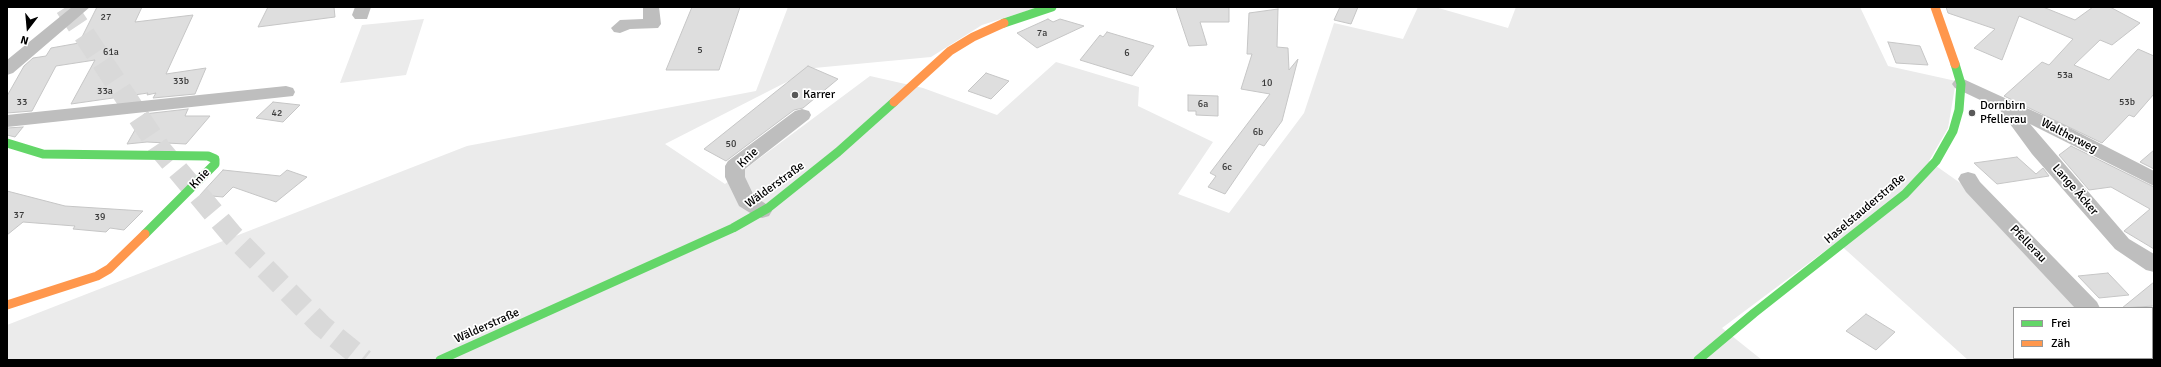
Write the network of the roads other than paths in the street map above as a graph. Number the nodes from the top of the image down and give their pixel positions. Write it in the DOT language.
graph roads {
  1 [pos="82,7"];
  2 [pos="652,7"];
  3 [pos="1052,7"];
  4 [pos="1935,7"];
  5 [pos="620,28"];
  6 [pos="7,69"];
  7 [pos="1961,84"];
  8 [pos="286,92"];
  9 [pos="2006,106"];
  10 [pos="802,115"];
  11 [pos="7,121"];
  12 [pos="7,143"];
  13 [pos="1968,179"];
  14 [pos="2154,180"];
  15 [pos="762,211"];
  16 [pos="2154,264"];
  17 [pos="7,305"];
  18 [pos="2088,307"];
  19 [pos="440,360"];
  20 [pos="1698,360"];
  1 -- 6 [label="street"];
  2 -- 5 [label="street"];
  3 -- 15 [label="street, Wälderstraße"];
  4 -- 7 [label="street, Haselstauderstraße"];
  7 -- 9 [label="street, Waltherweg"];
  7 -- 20 [label="street, Haselstauderstraße"];
  8 -- 11 [label="street"];
  9 -- 14 [label="street, Waltherweg"];
  9 -- 16 [label="street, Lange Äcker"];
  10 -- 15 [label="street, Knie"];
  12 -- 17 [label="street, Knie"];
  13 -- 18 [label="street, Pfellerau"];
  15 -- 19 [label="street, Wälderstraße"];
}
